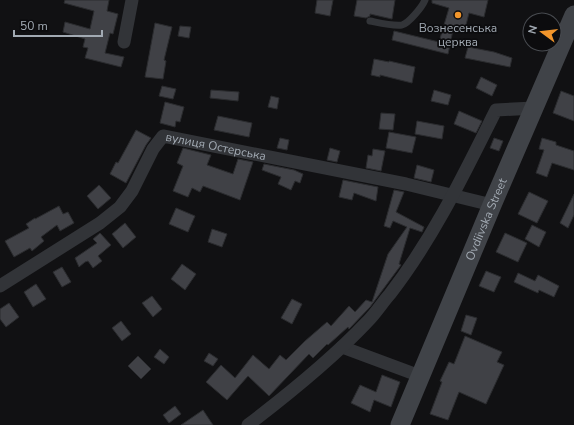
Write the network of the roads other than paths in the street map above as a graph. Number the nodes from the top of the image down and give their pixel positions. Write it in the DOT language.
graph roads {
  1 [pos="132,0"];
  2 [pos="426,0"];
  3 [pos="574,15"];
  4 [pos="370,21"];
  5 [pos="570,36"];
  6 [pos="124,42"];
  7 [pos="534,108"];
  8 [pos="453,195"];
  9 [pos="492,205"];
  10 [pos="0,286"];
  11 [pos="342,347"];
  12 [pos="420,376"];
  13 [pos="248,425"];
  14 [pos="400,425"];
  1 -- 6 [label="street"];
  2 -- 4 [label="lane"];
  3 -- 5 [label="main road, Ovdiivska Street"];
  5 -- 7 [label="main road, Ovdiivska Street"];
  7 -- 8 [label="street"];
  7 -- 9 [label="main road, Ovdiivska Street"];
  8 -- 9 [label="street, вулиця Остерська"];
  8 -- 10 [label="street, вулиця Остерська"];
  8 -- 11 [label="street"];
  9 -- 12 [label="main road, Ovdiivska Street"];
  11 -- 12 [label="street"];
  11 -- 13 [label="street"];
  12 -- 14 [label="main road, Ovdiivska Street"];
}
